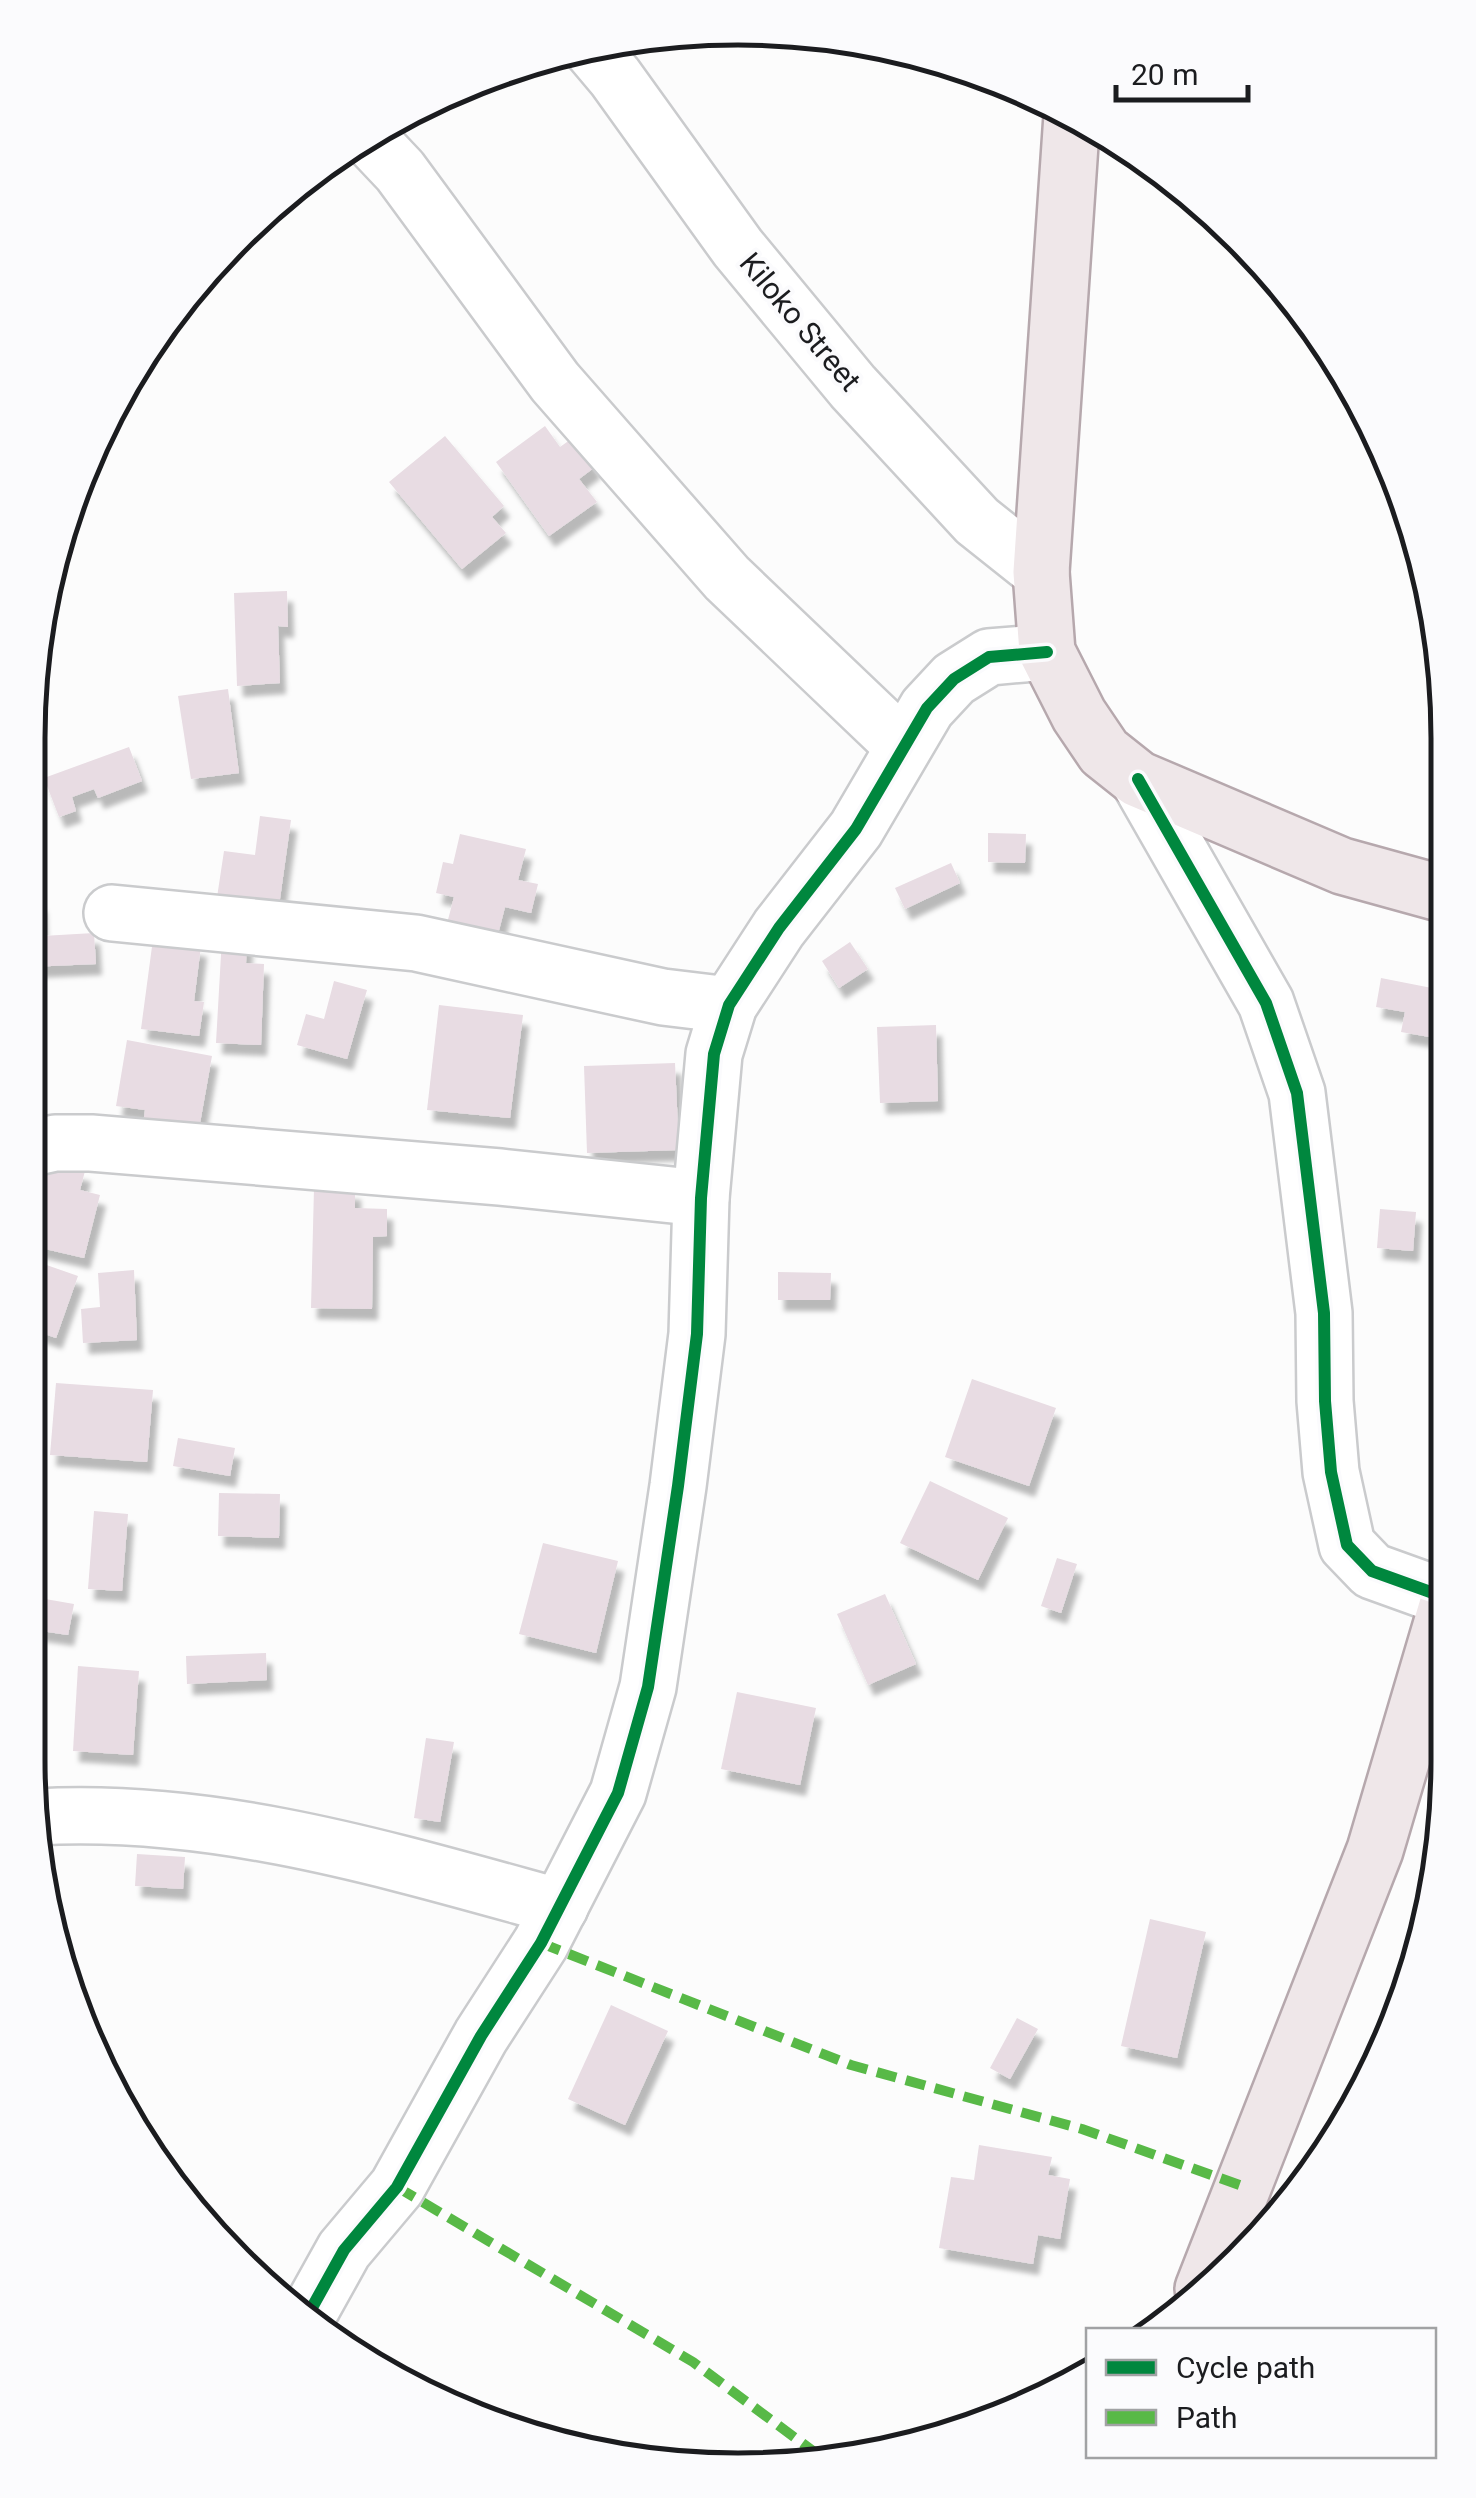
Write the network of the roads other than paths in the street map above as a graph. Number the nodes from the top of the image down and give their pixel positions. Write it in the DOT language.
graph roads {
  1 [pos="600,59"];
  2 [pos="1071,131"];
  3 [pos="377,147"];
  4 [pos="1042,572"];
  5 [pos="1048,652"];
  6 [pos="902,745"];
  7 [pos="1138,780"];
  8 [pos="1431,891"];
  9 [pos="112,913"];
  10 [pos="728,1005"];
  11 [pos="45,1145"];
  12 [pos="701,1198"];
  13 [pos="1431,1592"];
  14 [pos="1431,1660"];
  15 [pos="47,1816"];
  16 [pos="560,1906"];
  17 [pos="1213,2264"];
  18 [pos="312,2307"];
  1 -- 4 [label="street, Kiloko Street"];
  2 -- 4 [label="main road"];
  3 -- 6 [label="street"];
  4 -- 5 [label="main road"];
  5 -- 6 [label="street"];
  5 -- 7 [label="main road"];
  6 -- 10 [label="street"];
  7 -- 8 [label="main road"];
  7 -- 13 [label="street"];
  9 -- 10 [label="street"];
  10 -- 12 [label="street"];
  11 -- 12 [label="street"];
  12 -- 16 [label="street"];
  14 -- 17 [label="main road"];
  15 -- 16 [label="street"];
  16 -- 18 [label="street"];
}
